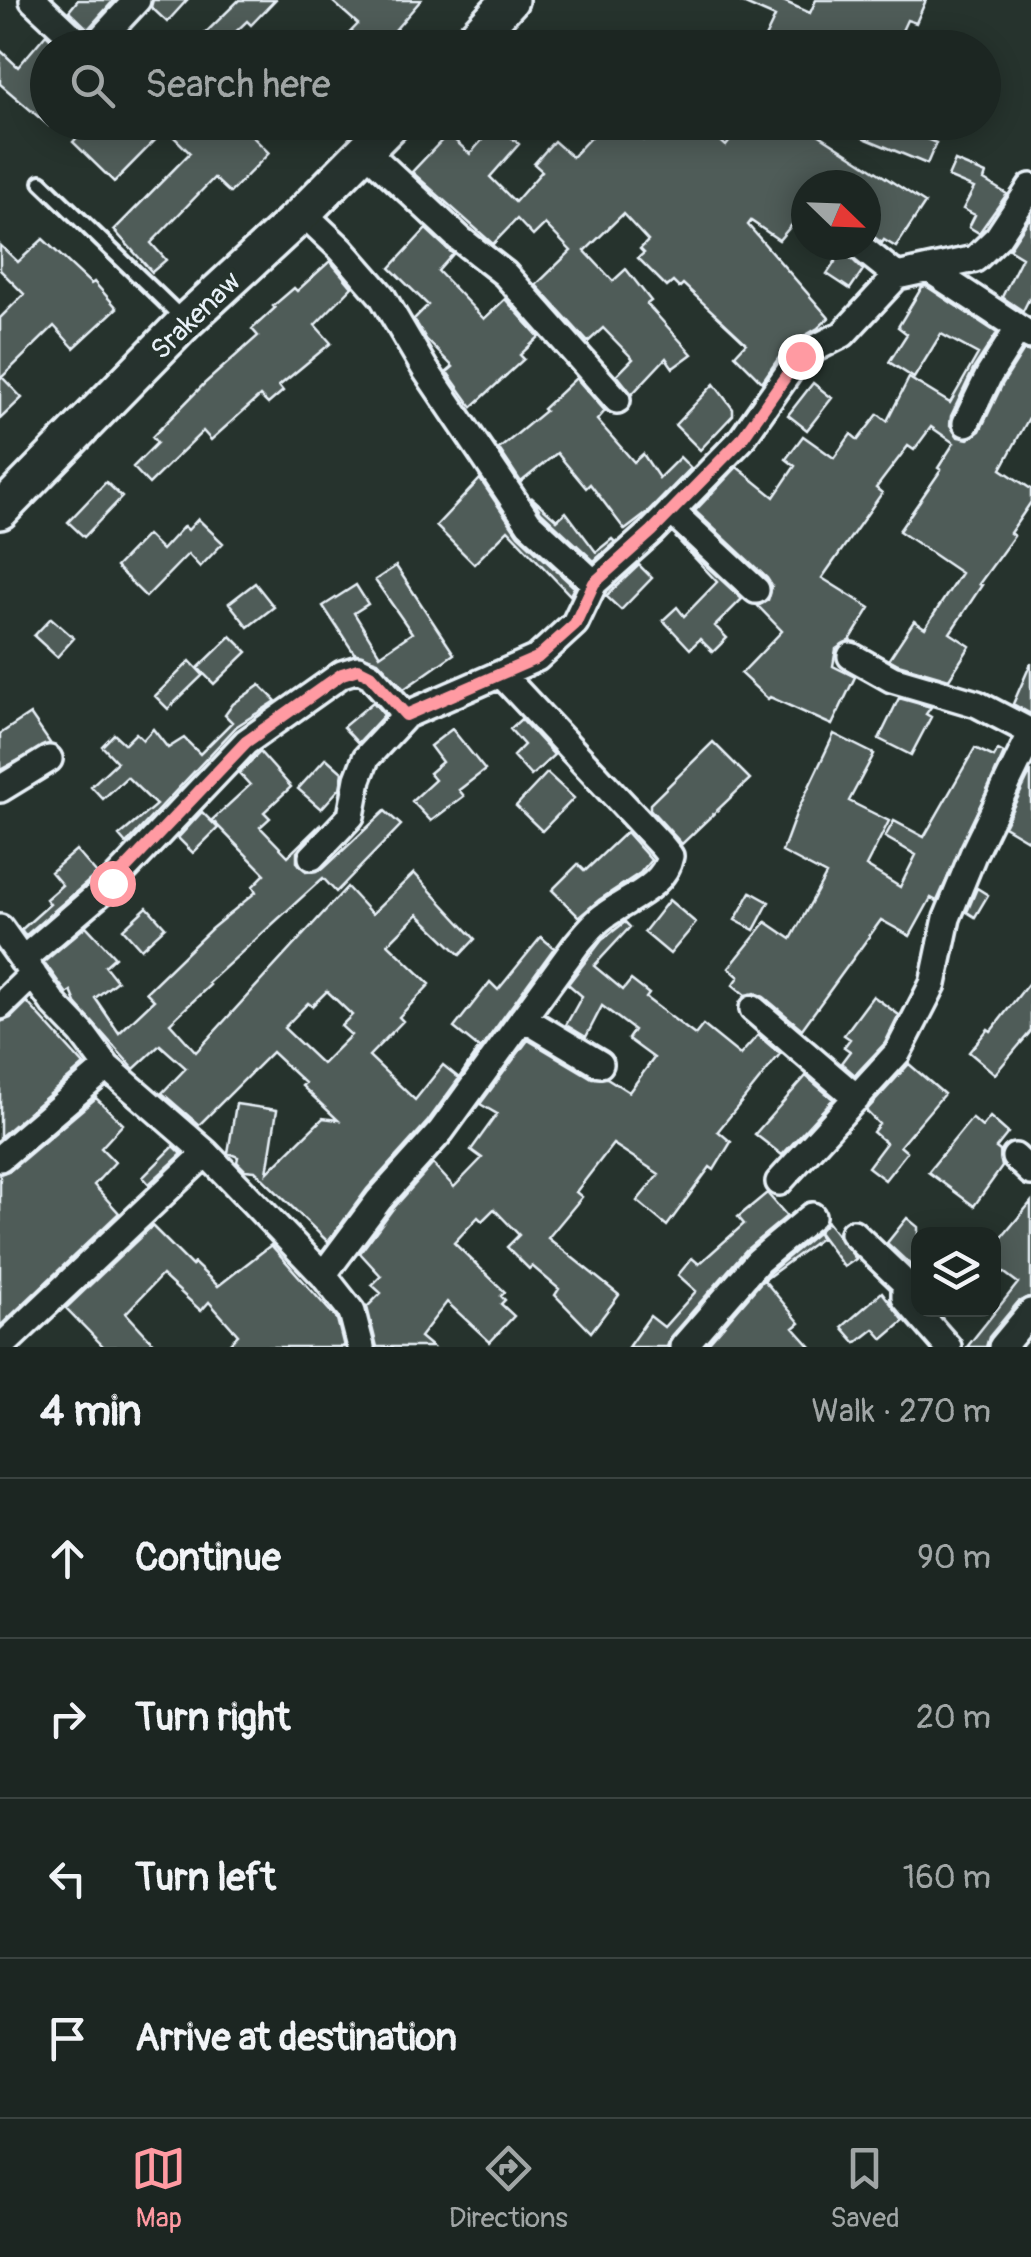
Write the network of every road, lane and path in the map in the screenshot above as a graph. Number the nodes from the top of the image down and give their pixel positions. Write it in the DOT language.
graph roads {
  1 [pos="33,0"];
  2 [pos="137,0"];
  3 [pos="510,0"];
  4 [pos="65,30"];
  5 [pos="109,30"];
  6 [pos="482,30"];
  7 [pos="376,140"];
  8 [pos="366,151"];
  9 [pos="41,182"];
  10 [pos="1031,187"];
  11 [pos="302,213"];
  12 [pos="877,260"];
  13 [pos="932,271"];
  14 [pos="898,276"];
  15 [pos="186,322"];
  16 [pos="1025,332"];
  17 [pos="617,400"];
  18 [pos="966,422"];
  19 [pos="0,511"];
  20 [pos="670,512"];
  21 [pos="594,583"];
  22 [pos="756,590"];
  23 [pos="851,656"];
  24 [pos="501,674"];
  25 [pos="406,715"];
  26 [pos="1031,733"];
  27 [pos="49,759"];
  28 [pos="0,788"];
  29 [pos="312,858"];
  30 [pos="0,928"];
  31 [pos="27,967"];
  32 [pos="0,1006"];
  33 [pos="753,1009"];
  34 [pos="523,1018"];
  35 [pos="600,1064"];
  36 [pos="107,1068"];
  37 [pos="856,1098"];
  38 [pos="206,1152"];
  39 [pos="0,1158"];
  40 [pos="778,1182"];
  41 [pos="812,1216"];
  42 [pos="853,1233"];
  43 [pos="323,1274"];
  44 [pos="1031,1312"];
  45 [pos="1,1347"];
  46 [pos="361,1347"];
  47 [pos="683,1347"];
  48 [pos="948,1347"];
  49 [pos="1002,1347"];
  1 -- 4 [label="street"];
  2 -- 5 [label="street"];
  3 -- 6 [label="main road"];
  7 -- 8 [label="main road, Srakenaw"];
  8 -- 11 [label="main road, Srakenaw"];
  8 -- 17 [label="street"];
  9 -- 15 [label="lane"];
  10 -- 13 [label="street"];
  11 -- 15 [label="main road, Srakenaw"];
  11 -- 21 [label="street"];
  12 -- 14 [label="street"];
  13 -- 14 [label="street"];
  13 -- 16 [label="street"];
  14 -- 20 [label="street"];
  15 -- 19 [label="main road, Srakenaw"];
  16 -- 18 [label="street"];
  20 -- 21 [label="street"];
  20 -- 22 [label="street"];
  21 -- 24 [label="street"];
  23 -- 26 [label="street"];
  24 -- 25 [label="street"];
  24 -- 34 [label="street"];
  25 -- 29 [label="street"];
  25 -- 31 [label="street"];
  26 -- 37 [label="street"];
  27 -- 28 [label="street"];
  30 -- 31 [label="street"];
  31 -- 32 [label="street"];
  31 -- 36 [label="street"];
  33 -- 37 [label="street"];
  34 -- 35 [label="street"];
  34 -- 43 [label="street"];
  36 -- 38 [label="street"];
  36 -- 39 [label="street"];
  37 -- 40 [label="street"];
  38 -- 43 [label="street"];
  38 -- 45 [label="street"];
  41 -- 47 [label="street"];
  42 -- 48 [label="street"];
  43 -- 46 [label="street"];
  44 -- 49 [label="street"];
}
